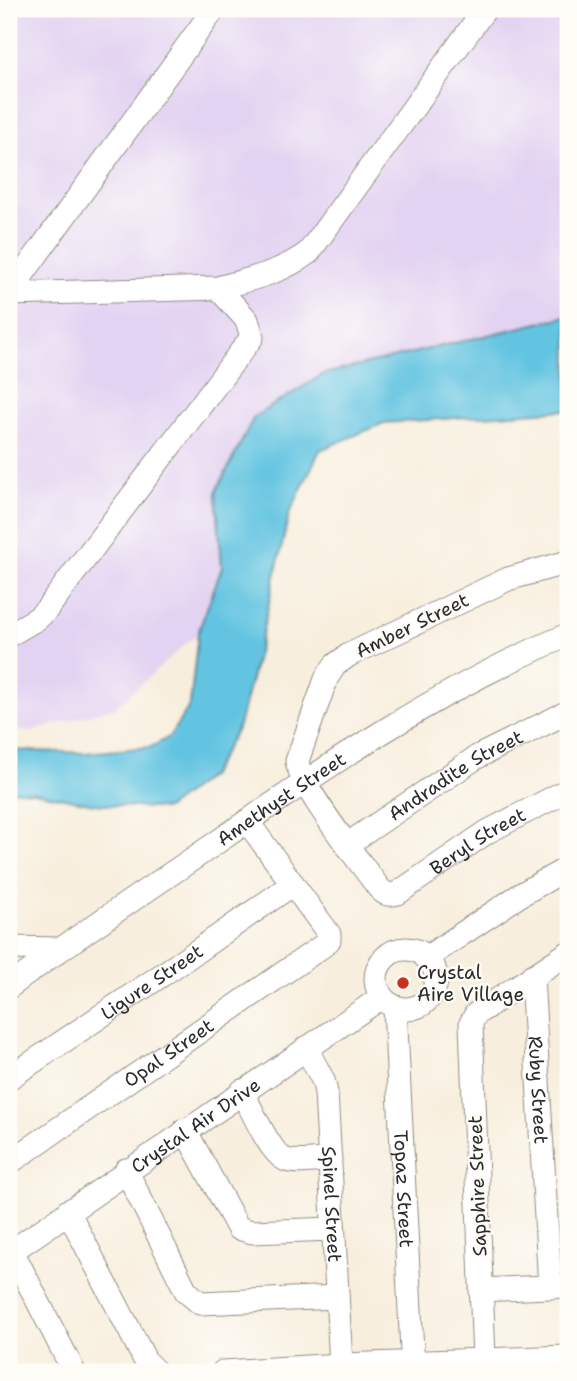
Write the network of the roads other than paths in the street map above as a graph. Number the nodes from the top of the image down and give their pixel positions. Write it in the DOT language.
graph roads {
  1 [pos="214,9"];
  2 [pos="485,9"];
  3 [pos="218,288"];
  4 [pos="9,293"];
  5 [pos="568,562"];
  6 [pos="9,635"];
  7 [pos="568,635"];
  8 [pos="568,712"];
  9 [pos="304,781"];
  10 [pos="568,790"];
  11 [pos="247,821"];
  12 [pos="348,844"];
  13 [pos="568,868"];
  14 [pos="293,884"];
  15 [pos="9,948"];
  16 [pos="60,949"];
  17 [pos="568,953"];
  18 [pos="426,958"];
  19 [pos="533,976"];
  20 [pos="9,987"];
  21 [pos="388,1002"];
  22 [pos="306,1048"];
  23 [pos="9,1078"];
  24 [pos="242,1091"];
  25 [pos="185,1130"];
  26 [pos="330,1160"];
  27 [pos="9,1163"];
  28 [pos="126,1170"];
  29 [pos="68,1211"];
  30 [pos="333,1229"];
  31 [pos="10,1250"];
  32 [pos="559,1287"];
  33 [pos="481,1290"];
  34 [pos="337,1297"];
  35 [pos="484,1359"];
  36 [pos="557,1362"];
  37 [pos="341,1364"];
  38 [pos="413,1367"];
  39 [pos="74,1372"];
  40 [pos="156,1372"];
  41 [pos="223,1372"];
  1 -- 4 [label="street"];
  2 -- 3 [label="street"];
  3 -- 4 [label="street"];
  3 -- 6 [label="street"];
  5 -- 9 [label="street, Amber Street"];
  7 -- 9 [label="street, Amethyst Street"];
  8 -- 12 [label="street, Andradite Street"];
  9 -- 11 [label="street, Amethyst Street"];
  9 -- 12 [label="street"];
  10 -- 12 [label="street, Beryl Street"];
  11 -- 14 [label="street"];
  11 -- 16 [label="street, Amethyst Street"];
  13 -- 18 [label="street"];
  14 -- 23 [label="street, Ligure Street"];
  14 -- 27 [label="street, Opal Street"];
  15 -- 16 [label="street"];
  16 -- 20 [label="street, Amethyst Street"];
  17 -- 19 [label="street"];
  18 -- 21 [label="street"];
  18 -- 21 [label="street"];
  19 -- 32 [label="street, Ruby Street"];
  19 -- 33 [label="street, Sapphire Street"];
  21 -- 22 [label="street, Crystal Air Drive"];
  21 -- 38 [label="street, Topaz Street"];
  22 -- 24 [label="street, Crystal Air Drive"];
  22 -- 26 [label="street, Spinel Street"];
  24 -- 25 [label="street, Crystal Air Drive"];
  24 -- 26 [label="street"];
  25 -- 28 [label="street, Crystal Air Drive"];
  25 -- 30 [label="street"];
  26 -- 30 [label="street, Spinel Street"];
  28 -- 29 [label="street, Crystal Air Drive"];
  28 -- 34 [label="street"];
  29 -- 31 [label="street, Crystal Air Drive"];
  29 -- 40 [label="street"];
  30 -- 34 [label="street, Spinel Street"];
  31 -- 39 [label="street"];
  32 -- 33 [label="street"];
  33 -- 35 [label="street, Sapphire Street"];
  34 -- 37 [label="street, Spinel Street"];
  35 -- 36 [label="street"];
  35 -- 38 [label="street"];
  37 -- 38 [label="street"];
  37 -- 41 [label="street"];
}
